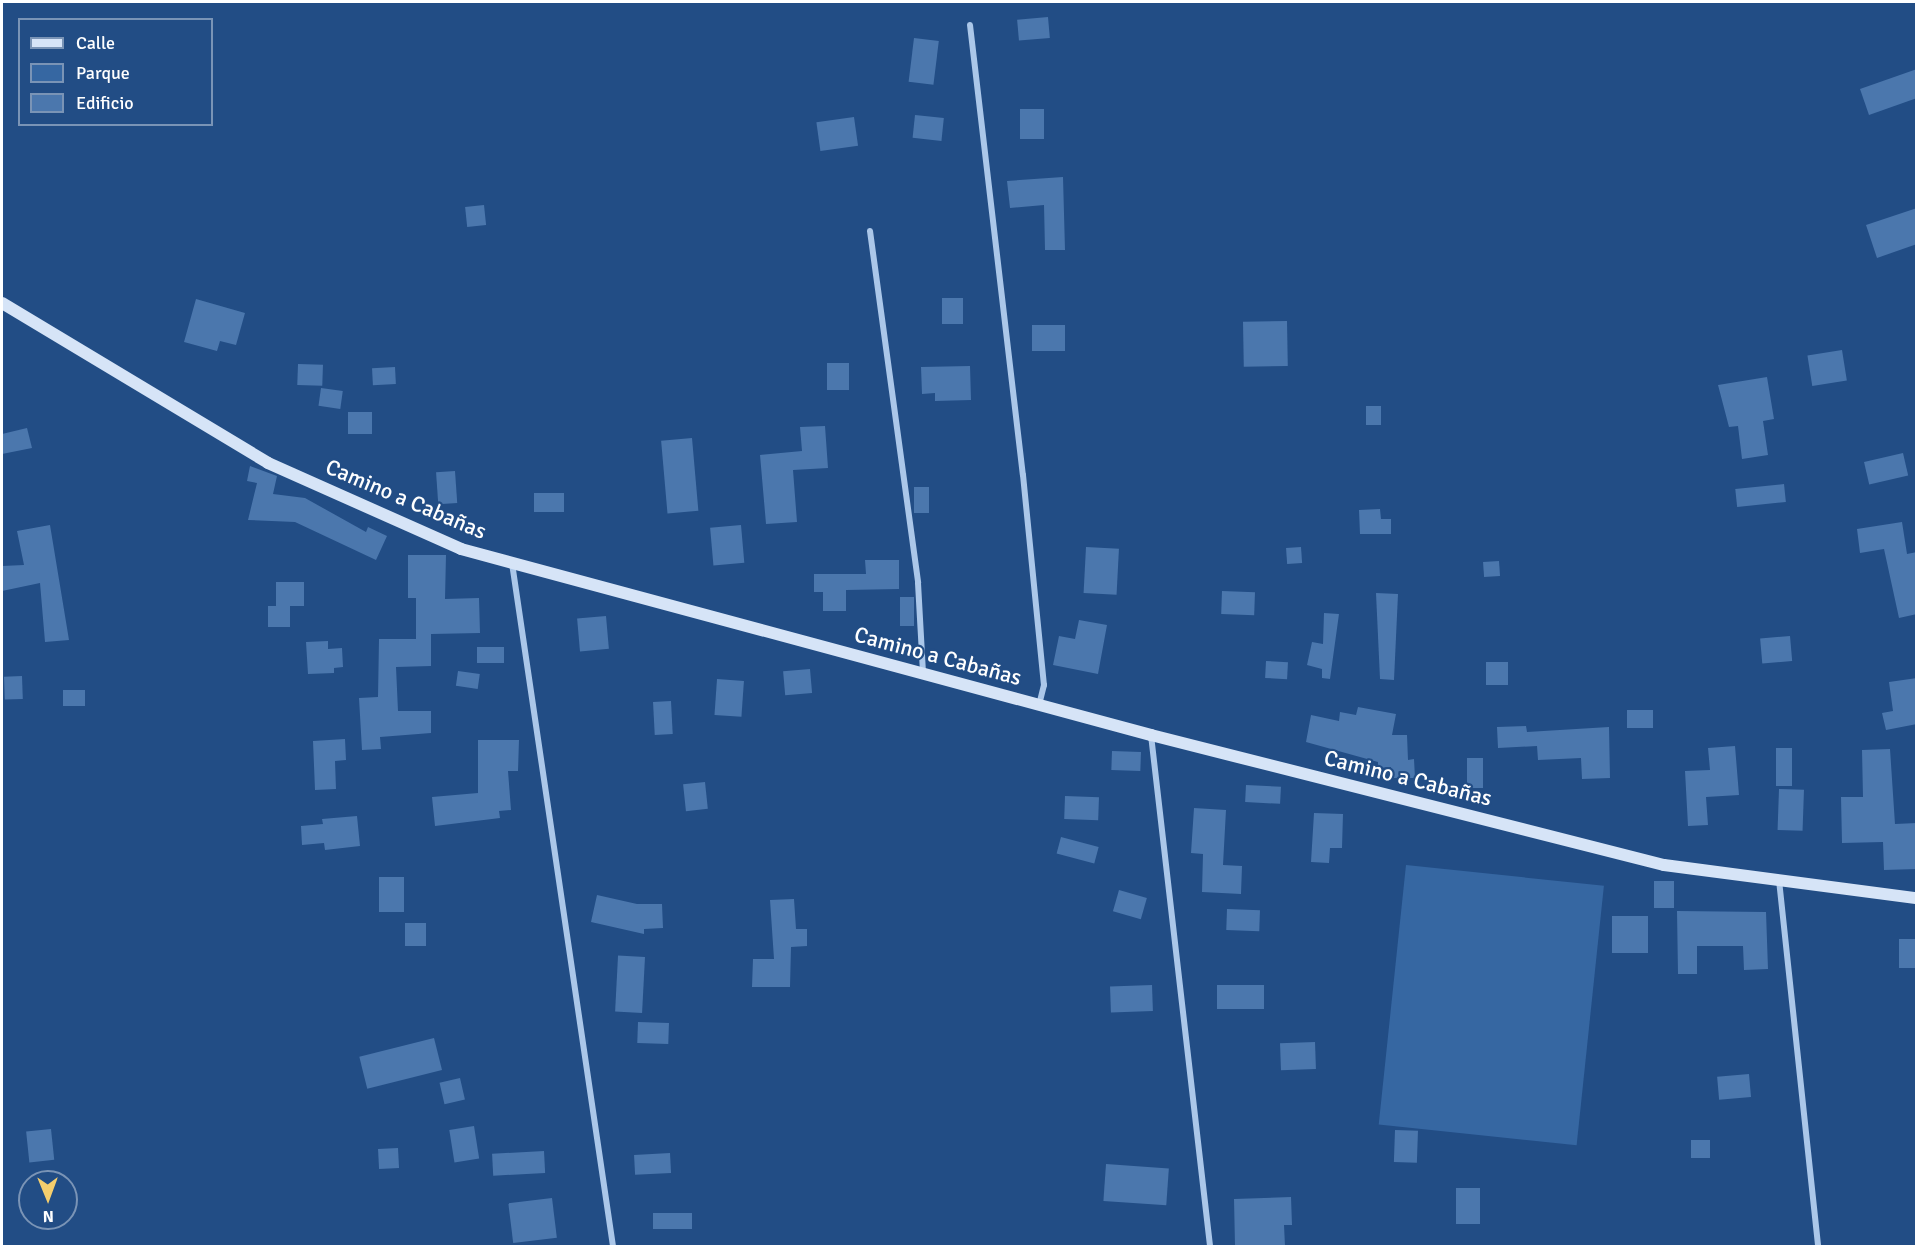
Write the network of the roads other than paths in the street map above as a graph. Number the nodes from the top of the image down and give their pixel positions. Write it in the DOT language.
graph roads {
  1 [pos="970,25"];
  2 [pos="870,231"];
  3 [pos="2,303"];
  4 [pos="512,563"];
  5 [pos="923,674"];
  6 [pos="1039,705"];
  7 [pos="1151,735"];
  8 [pos="1779,880"];
  9 [pos="1917,898"];
  10 [pos="613,1246"];
  11 [pos="1210,1246"];
  12 [pos="1818,1246"];
  1 -- 6 [label="street"];
  2 -- 5 [label="street"];
  3 -- 4 [label="street, Camino a Cabañas"];
  4 -- 5 [label="street, Camino a Cabañas"];
  4 -- 10 [label="street"];
  5 -- 6 [label="street, Camino a Cabañas"];
  6 -- 7 [label="street, Camino a Cabañas"];
  7 -- 8 [label="street, Camino a Cabañas"];
  7 -- 11 [label="street"];
  8 -- 9 [label="street, Camino a Cabañas"];
  8 -- 12 [label="street"];
}
